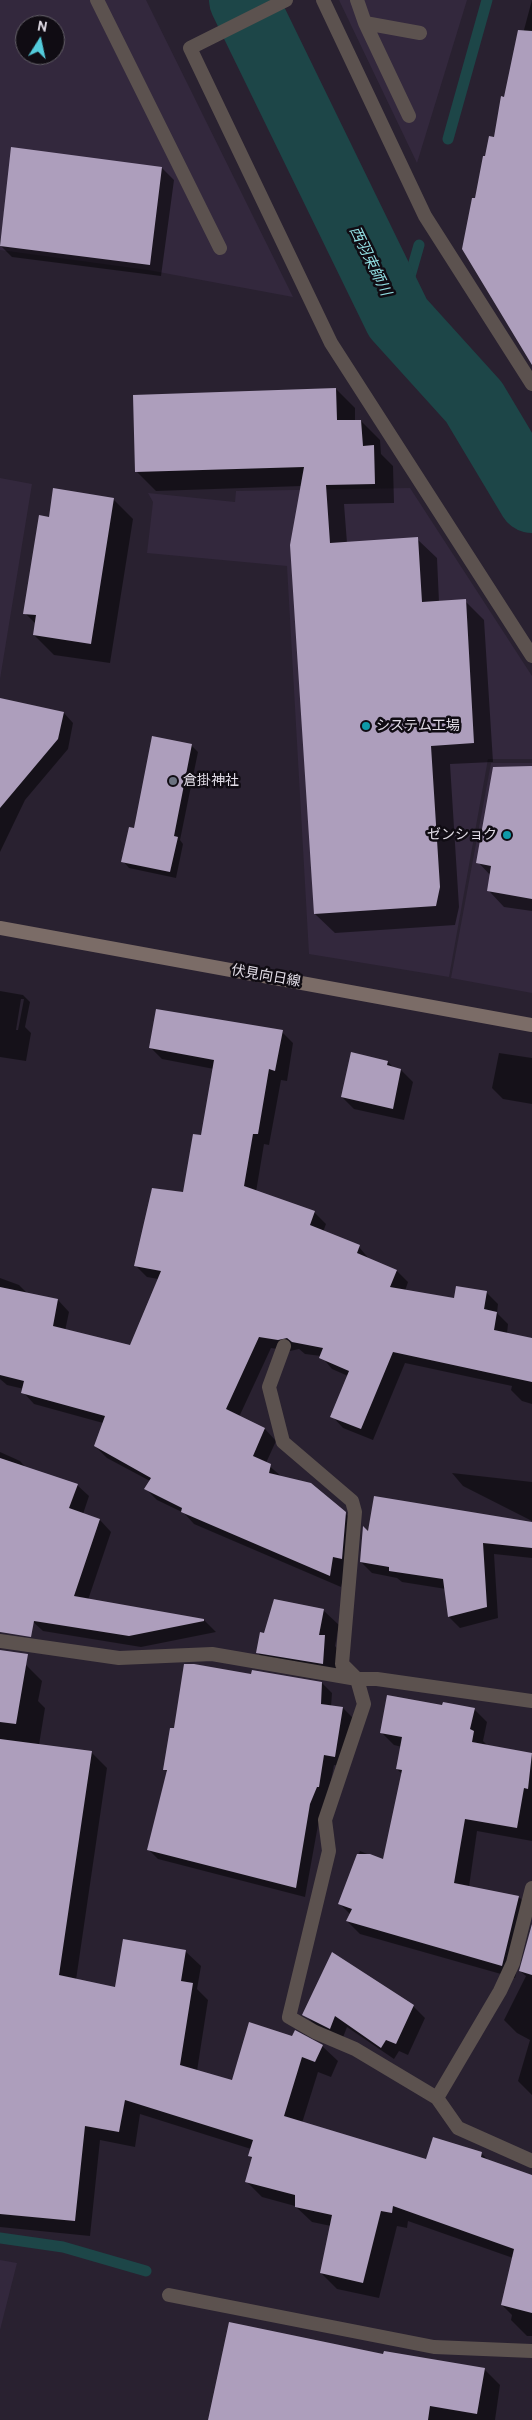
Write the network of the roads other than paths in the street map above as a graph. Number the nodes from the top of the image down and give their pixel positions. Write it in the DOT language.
graph roads {
  1 [pos="97,0"];
  2 [pos="286,0"];
  3 [pos="323,0"];
  4 [pos="357,0"];
  5 [pos="365,22"];
  6 [pos="420,33"];
  7 [pos="409,116"];
  8 [pos="220,248"];
  9 [pos="532,384"];
  10 [pos="532,656"];
  11 [pos="0,928"];
  12 [pos="532,1025"];
  13 [pos="284,1346"];
  14 [pos="0,1641"];
  15 [pos="357,1679"];
  16 [pos="532,1701"];
  17 [pos="532,1888"];
  18 [pos="437,2098"];
  19 [pos="532,2161"];
  20 [pos="169,2295"];
  21 [pos="532,2351"];
  1 -- 8 [label="street"];
  2 -- 10 [label="street"];
  3 -- 9 [label="street"];
  4 -- 5 [label="street"];
  5 -- 6 [label="street"];
  5 -- 7 [label="street"];
  11 -- 12 [label="main road, 伏見向日線"];
  13 -- 15 [label="street"];
  14 -- 15 [label="street"];
  15 -- 16 [label="street"];
  15 -- 18 [label="street"];
  17 -- 18 [label="street"];
  18 -- 19 [label="street"];
  20 -- 21 [label="street"];
}
